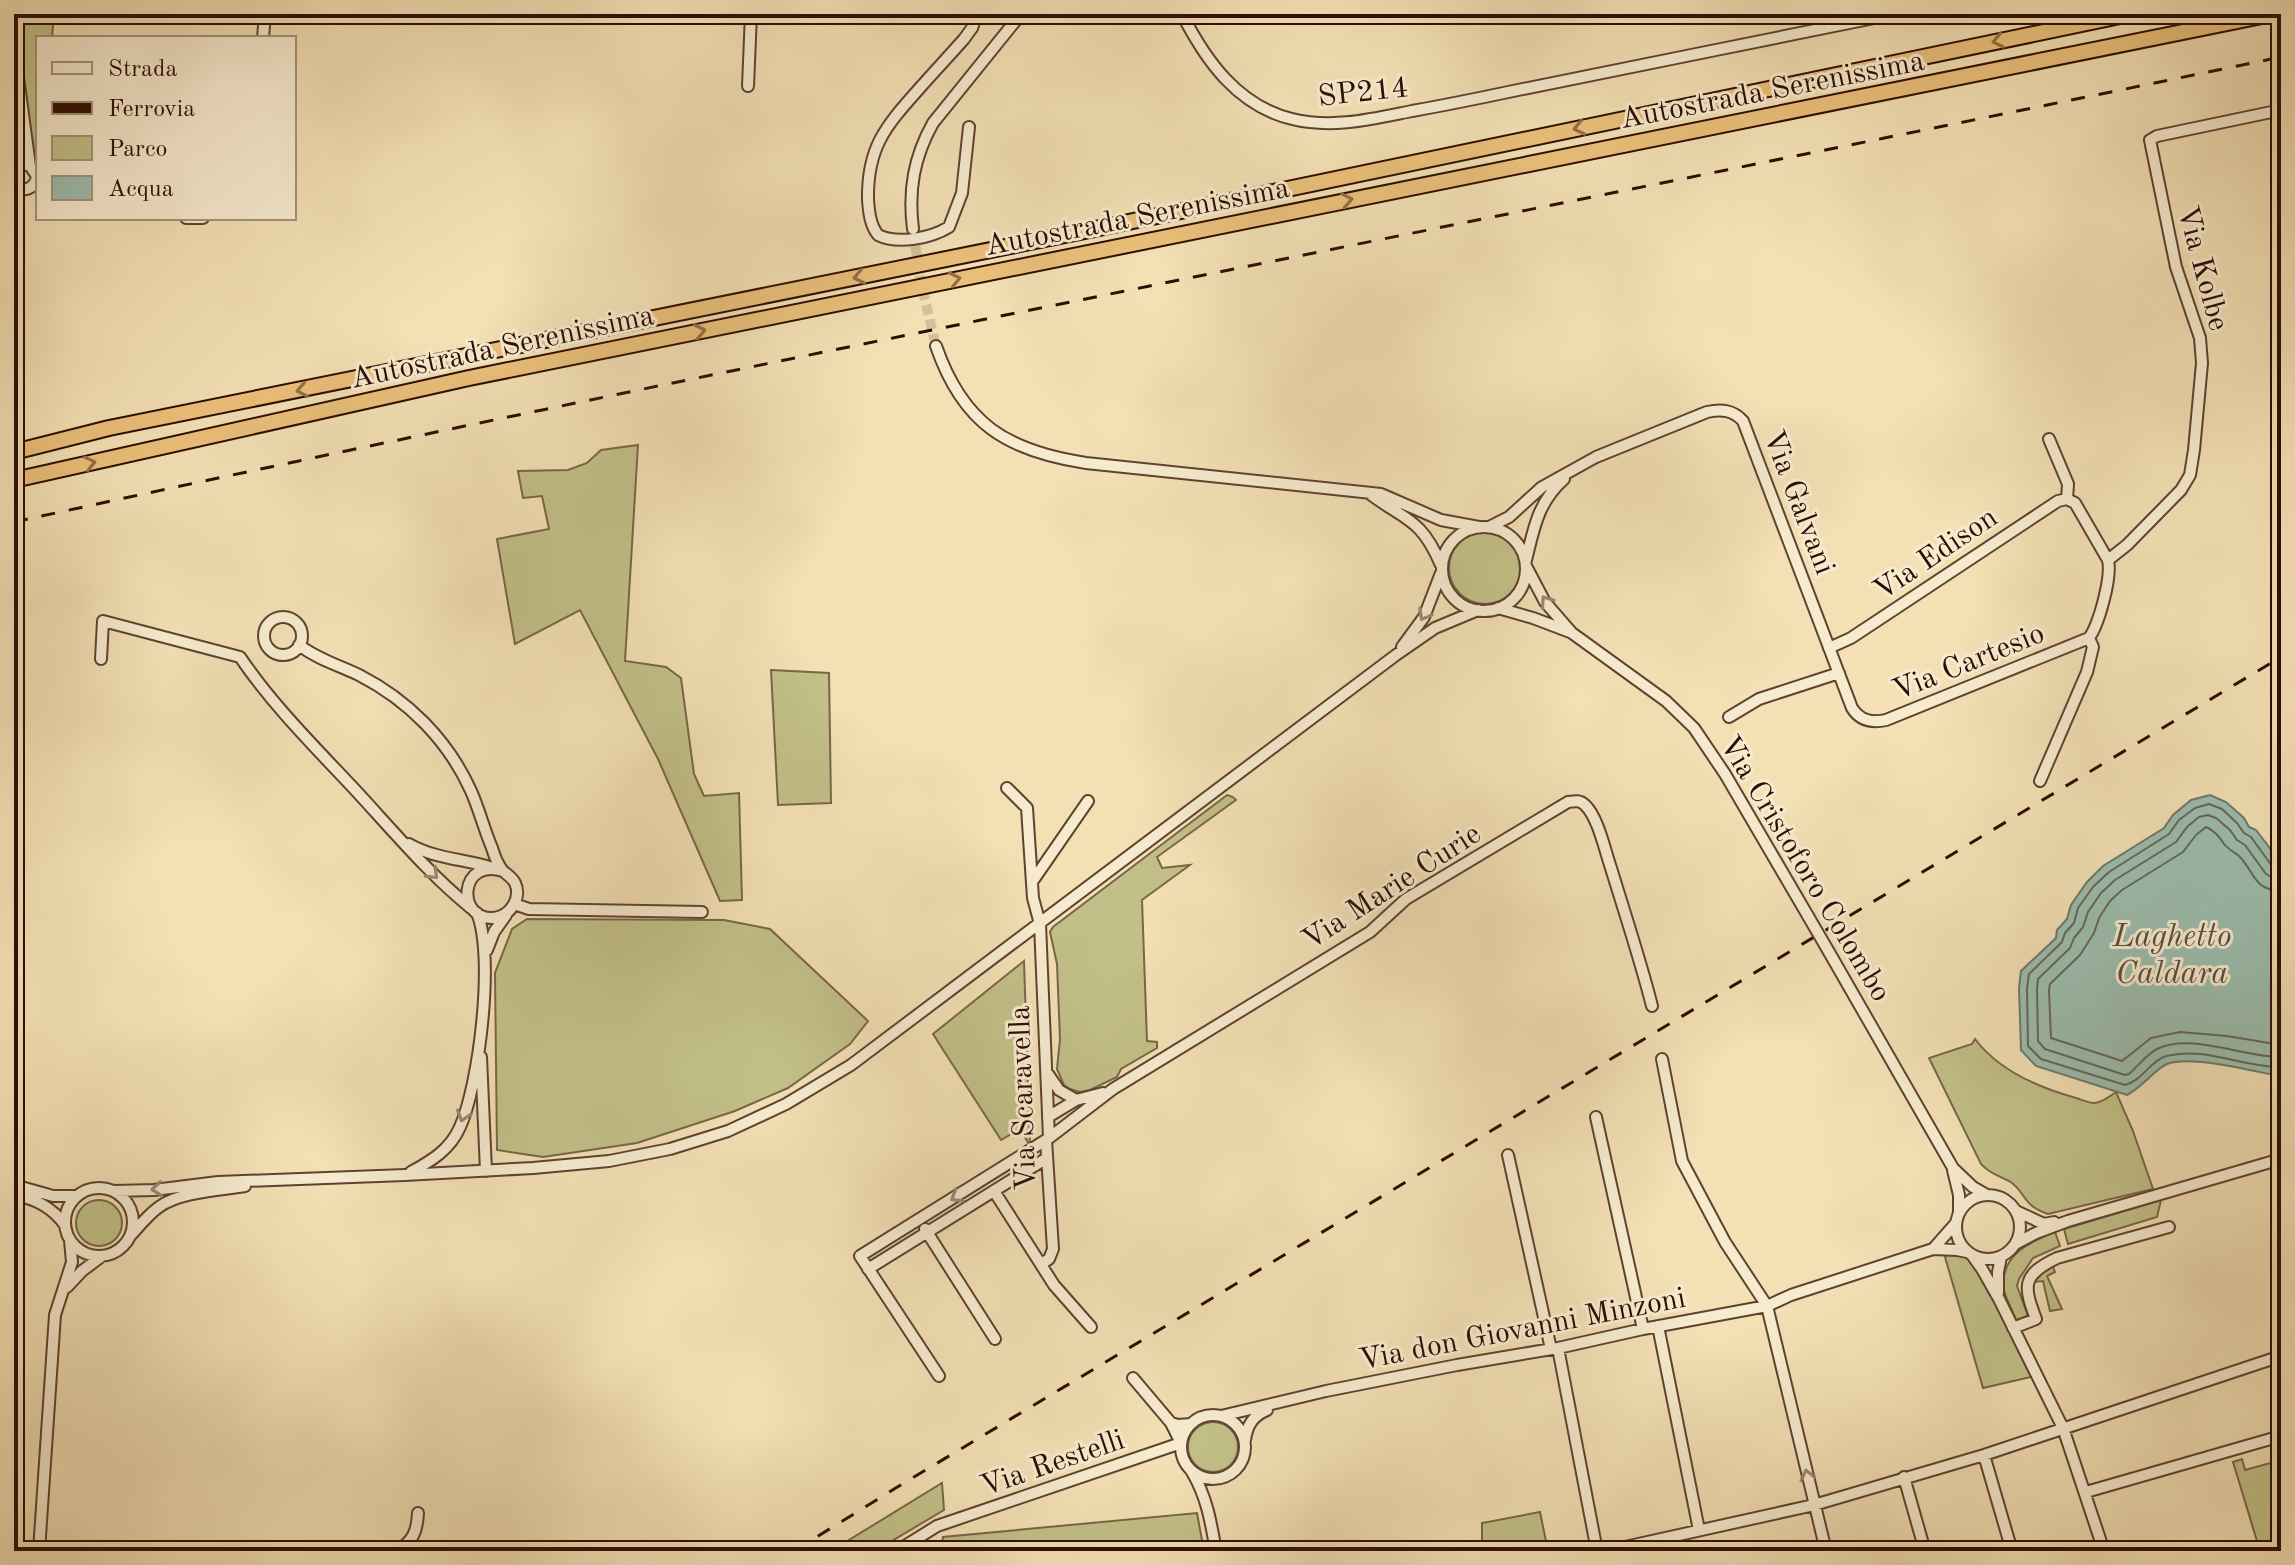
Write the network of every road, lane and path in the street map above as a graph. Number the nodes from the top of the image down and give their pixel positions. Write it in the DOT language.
graph roads {
  1 [pos="265,14"];
  2 [pos="751,14"];
  3 [pos="977,14"];
  4 [pos="1021,14"];
  5 [pos="1182,14"];
  6 [pos="1894,14"];
  7 [pos="2130,14"];
  8 [pos="2272,14"];
  9 [pos="263,36"];
  10 [pos="14,48"];
  11 [pos="748,86"];
  12 [pos="2281,110"];
  13 [pos="969,127"];
  14 [pos="14,169"];
  15 [pos="35,173"];
  16 [pos="17,187"];
  17 [pos="14,205"];
  18 [pos="913,229"];
  19 [pos="936,346"];
  20 [pos="2049,439"];
  21 [pos="14,452"];
  22 [pos="1578,468"];
  23 [pos="14,480"];
  24 [pos="1368,492"];
  25 [pos="2067,499"];
  26 [pos="1484,527"];
  27 [pos="2108,560"];
  28 [pos="1526,564"];
  29 [pos="1442,568"];
  30 [pos="1498,608"];
  31 [pos="1478,610"];
  32 [pos="1572,633"];
  33 [pos="2089,638"];
  34 [pos="299,645"];
  35 [pos="1829,648"];
  36 [pos="1396,655"];
  37 [pos="101,659"];
  38 [pos="1839,673"];
  39 [pos="1729,717"];
  40 [pos="1865,720"];
  41 [pos="2040,781"];
  42 [pos="1007,788"];
  43 [pos="1088,801"];
  44 [pos="398,836"];
  45 [pos="489,844"];
  46 [pos="468,861"];
  47 [pos="481,868"];
  48 [pos="499,870"];
  49 [pos="1032,882"];
  50 [pos="511,908"];
  51 [pos="474,910"];
  52 [pos="702,912"];
  53 [pos="1040,924"];
  54 [pos="485,964"];
  55 [pos="1652,1006"];
  56 [pos="480,1040"];
  57 [pos="1662,1059"];
  58 [pos="1047,1073"];
  59 [pos="1113,1089"];
  60 [pos="1076,1100"];
  61 [pos="1048,1117"];
  62 [pos="1596,1117"];
  63 [pos="1047,1139"];
  64 [pos="1508,1155"];
  65 [pos="1047,1158"];
  66 [pos="2281,1159"];
  67 [pos="1953,1168"];
  68 [pos="486,1171"];
  69 [pos="405,1175"];
  70 [pos="989,1176"];
  71 [pos="290,1179"];
  72 [pos="14,1185"];
  73 [pos="996,1190"];
  74 [pos="114,1191"];
  75 [pos="14,1195"];
  76 [pos="1987,1195"];
  77 [pos="76,1196"];
  78 [pos="2016,1211"];
  79 [pos="1958,1218"];
  80 [pos="919,1220"];
  81 [pos="2068,1221"];
  82 [pos="65,1225"];
  83 [pos="2169,1227"];
  84 [pos="927,1233"];
  85 [pos="130,1235"];
  86 [pos="70,1240"];
  87 [pos="2015,1244"];
  88 [pos="1933,1249"];
  89 [pos="1970,1254"];
  90 [pos="102,1256"];
  91 [pos="2001,1257"];
  92 [pos="1041,1264"];
  93 [pos="868,1269"];
  94 [pos="63,1292"];
  95 [pos="1999,1299"];
  96 [pos="1767,1306"];
  97 [pos="1658,1326"];
  98 [pos="1091,1327"];
  99 [pos="2013,1328"];
  100 [pos="1643,1329"];
  101 [pos="995,1339"];
  102 [pos="1555,1348"];
  103 [pos="2281,1356"];
  104 [pos="939,1376"];
  105 [pos="1133,1378"];
  106 [pos="1288,1402"];
  107 [pos="1221,1416"];
  108 [pos="1171,1423"];
  109 [pos="1191,1424"];
  110 [pos="2063,1428"];
  111 [pos="2281,1436"];
  112 [pos="1181,1443"];
  113 [pos="1245,1445"];
  114 [pos="1984,1455"];
  115 [pos="1191,1470"];
  116 [pos="1225,1477"];
  117 [pos="1904,1477"];
  118 [pos="2086,1492"];
  119 [pos="1814,1505"];
  120 [pos="1208,1509"];
  121 [pos="418,1513"];
  122 [pos="1699,1530"];
  123 [pos="1613,1550"];
  124 [pos="39,1551"];
  125 [pos="397,1551"];
  126 [pos="897,1551"];
  127 [pos="1216,1551"];
  128 [pos="1597,1551"];
  129 [pos="1826,1551"];
  130 [pos="1925,1551"];
  131 [pos="2012,1551"];
  132 [pos="2104,1551"];
  1 -- 9 [label="street"];
  2 -- 11 [label="street"];
  3 -- 13 [label="street"];
  4 -- 18 [label="street"];
  5 -- 6 [label="street, SP214 / SP214"];
  7 -- 21 [label="highway, Autostrada Serenissima, one-way"];
  23 -- 8 [label="highway, Autostrada Serenissima, one-way"];
  10 -- 15 [label="street"];
  12 -- 27 [label="street, Via Kolbe"];
  14 -- 15 [label="street"];
  15 -- 16 [label="street"];
  16 -- 17 [label="street"];
  19 -- 24 [label="street"];
  20 -- 25 [label="street"];
  22 -- 26 [label="street, Via Galvani"];
  22 -- 28 [label="street, Via Galvani"];
  22 -- 35 [label="street, Via Galvani"];
  24 -- 26 [label="street"];
  24 -- 29 [label="street"];
  25 -- 27 [label="street"];
  25 -- 35 [label="street, Via Edison"];
  26 -- 28 [label="street"];
  26 -- 29 [label="street"];
  27 -- 33 [label="street"];
  28 -- 30 [label="street"];
  32 -- 28 [label="street, Via Cristoforo Colombo, one-way"];
  29 -- 31 [label="street"];
  29 -- 36 [label="street, one-way"];
  30 -- 31 [label="street"];
  30 -- 32 [label="street, Via Cristoforo Colombo"];
  31 -- 36 [label="street"];
  32 -- 67 [label="street, Via Cristoforo Colombo, bridge"];
  33 -- 40 [label="street, Via Cartesio"];
  33 -- 41 [label="street"];
  34 -- 45 [label="street"];
  35 -- 38 [label="street, Via Galvani"];
  36 -- 53 [label="street"];
  37 -- 44 [label="street"];
  38 -- 39 [label="street"];
  38 -- 40 [label="street, Via Galvani"];
  42 -- 49 [label="street, Via Scaravella"];
  43 -- 49 [label="street"];
  44 -- 46 [label="street"];
  44 -- 51 [label="street, one-way"];
  45 -- 46 [label="street"];
  45 -- 47 [label="street"];
  45 -- 48 [label="street"];
  46 -- 47 [label="street"];
  47 -- 48 [label="street"];
  47 -- 51 [label="street"];
  48 -- 50 [label="street"];
  49 -- 53 [label="street, Via Scaravella"];
  50 -- 51 [label="street"];
  50 -- 52 [label="street"];
  50 -- 54 [label="street"];
  51 -- 54 [label="street"];
  53 -- 58 [label="street, Via Scaravella"];
  53 -- 68 [label="street"];
  54 -- 56 [label="street"];
  55 -- 59 [label="street, Via Marie Curie"];
  56 -- 68 [label="street"];
  56 -- 69 [label="street, one-way"];
  57 -- 96 [label="street"];
  58 -- 60 [label="street"];
  58 -- 61 [label="street, Via Scaravella"];
  59 -- 60 [label="street"];
  59 -- 63 [label="street, Via Marie Curie"];
  60 -- 61 [label="street"];
  61 -- 63 [label="street, Via Scaravella"];
  62 -- 100 [label="street"];
  63 -- 65 [label="street, Via Scaravella"];
  63 -- 70 [label="street, Via Marie Curie"];
  64 -- 102 [label="street"];
  65 -- 73 [label="street"];
  65 -- 92 [label="street, Via Scaravella"];
  66 -- 81 [label="street"];
  67 -- 76 [label="street, Via Cristoforo Colombo"];
  67 -- 79 [label="street, Via Cristoforo Colombo"];
  68 -- 69 [label="street"];
  69 -- 71 [label="street"];
  70 -- 73 [label="street"];
  70 -- 80 [label="street, Via Marie Curie, one-way"];
  71 -- 74 [label="street, one-way"];
  71 -- 85 [label="street"];
  72 -- 77 [label="street"];
  73 -- 84 [label="street"];
  73 -- 92 [label="street"];
  74 -- 77 [label="street"];
  74 -- 85 [label="street"];
  75 -- 82 [label="street"];
  76 -- 78 [label="street"];
  76 -- 79 [label="street"];
  77 -- 82 [label="street"];
  78 -- 81 [label="street"];
  78 -- 87 [label="street"];
  79 -- 88 [label="street"];
  79 -- 89 [label="street"];
  80 -- 84 [label="street"];
  80 -- 93 [label="street, Via Marie Curie"];
  81 -- 87 [label="street"];
  82 -- 86 [label="street"];
  83 -- 99 [label="street"];
  84 -- 93 [label="street"];
  84 -- 101 [label="street"];
  85 -- 90 [label="street"];
  86 -- 90 [label="street"];
  86 -- 94 [label="street"];
  87 -- 91 [label="street"];
  88 -- 89 [label="street"];
  88 -- 96 [label="street, Via don Giovanni Minzoni"];
  89 -- 91 [label="street"];
  89 -- 95 [label="street"];
  90 -- 94 [label="street"];
  91 -- 95 [label="street"];
  92 -- 98 [label="street"];
  93 -- 104 [label="street"];
  94 -- 124 [label="street"];
  95 -- 99 [label="street"];
  96 -- 97 [label="street, Via don Giovanni Minzoni"];
  119 -- 96 [label="street, one-way"];
  97 -- 100 [label="street, Via don Giovanni Minzoni"];
  97 -- 122 [label="street"];
  99 -- 110 [label="street"];
  100 -- 102 [label="street, Via don Giovanni Minzoni"];
  102 -- 106 [label="street, Via don Giovanni Minzoni"];
  102 -- 128 [label="street"];
  103 -- 110 [label="street"];
  105 -- 108 [label="street"];
  106 -- 107 [label="street, Via don Giovanni Minzoni"];
  106 -- 113 [label="street, Via don Giovanni Minzoni"];
  107 -- 109 [label="street"];
  107 -- 113 [label="street"];
  108 -- 109 [label="street"];
  108 -- 112 [label="street"];
  109 -- 112 [label="street"];
  110 -- 114 [label="street"];
  110 -- 118 [label="street"];
  111 -- 118 [label="street"];
  112 -- 115 [label="street"];
  112 -- 126 [label="street, Via Restelli"];
  113 -- 116 [label="street"];
  114 -- 117 [label="street"];
  114 -- 131 [label="street"];
  115 -- 116 [label="street"];
  115 -- 120 [label="street"];
  116 -- 120 [label="street"];
  117 -- 119 [label="street"];
  117 -- 130 [label="street"];
  118 -- 132 [label="street"];
  119 -- 122 [label="street"];
  119 -- 129 [label="street"];
  120 -- 127 [label="street"];
  121 -- 125 [label="street"];
  122 -- 123 [label="street"];
}
